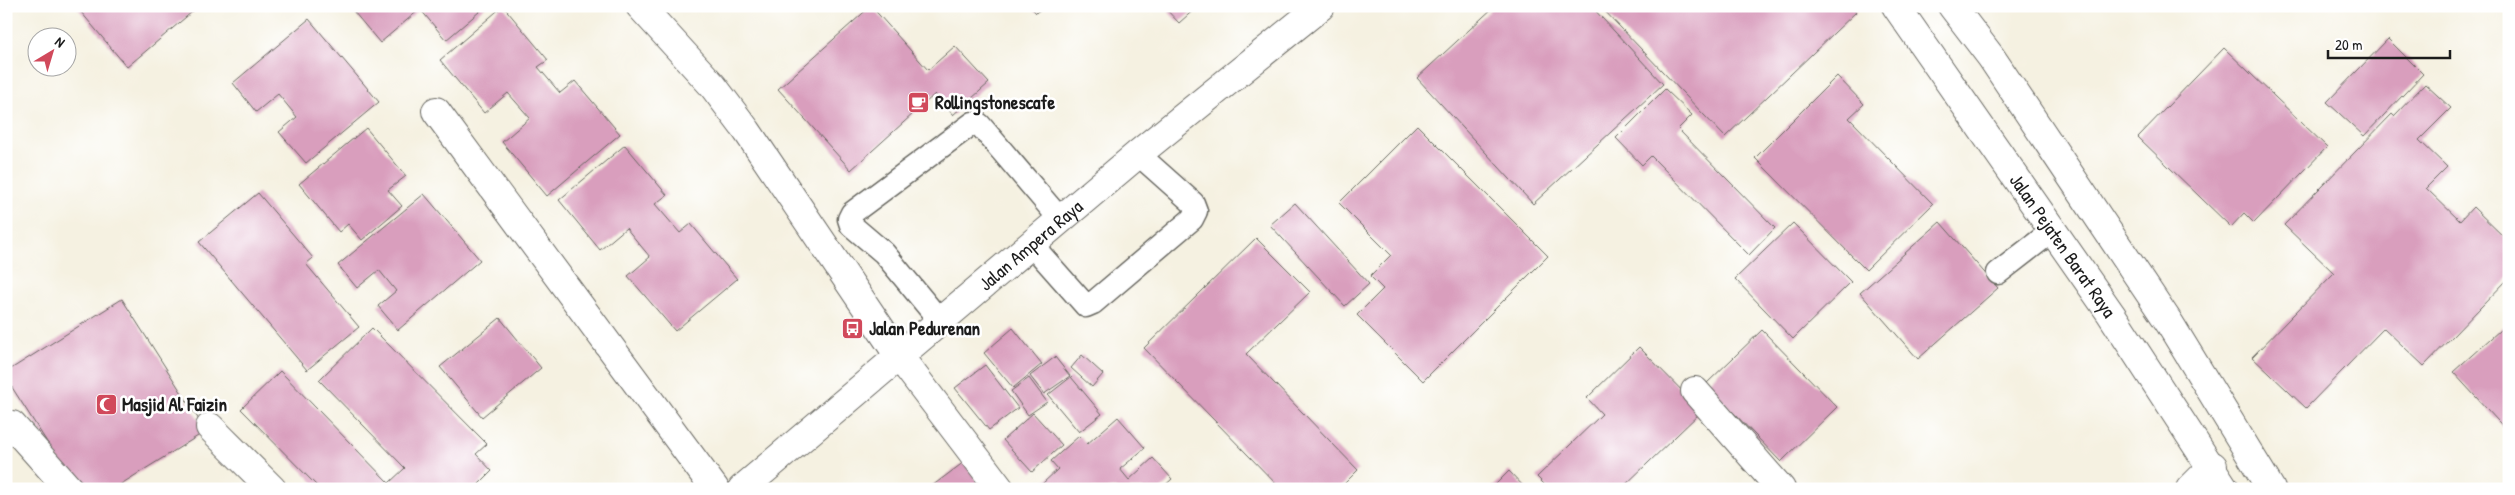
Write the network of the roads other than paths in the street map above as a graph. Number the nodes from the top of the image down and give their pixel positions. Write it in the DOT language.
graph roads {
  1 [pos="640,6"];
  2 [pos="1321,6"];
  3 [pos="1896,6"];
  4 [pos="1952,6"];
  5 [pos="436,111"];
  6 [pos="1138,154"];
  7 [pos="1060,220"];
  8 [pos="2052,231"];
  9 [pos="1032,245"];
  10 [pos="1998,273"];
  11 [pos="940,321"];
  12 [pos="899,356"];
  13 [pos="1695,391"];
  14 [pos="12,425"];
  15 [pos="210,427"];
  16 [pos="2219,478"];
  17 [pos="69,489"];
  18 [pos="272,489"];
  19 [pos="715,489"];
  20 [pos="742,489"];
  21 [pos="1000,489"];
  22 [pos="1781,489"];
  23 [pos="2190,489"];
  24 [pos="2271,489"];
  1 -- 12 [label="street"];
  2 -- 6 [label="street, Jalan Ampera Raya"];
  3 -- 8 [label="street, Jalan Pejaten Barat Raya"];
  4 -- 24 [label="street"];
  5 -- 19 [label="street"];
  6 -- 7 [label="street, Jalan Ampera Raya"];
  6 -- 9 [label="lane"];
  7 -- 9 [label="street, Jalan Ampera Raya"];
  7 -- 11 [label="lane"];
  8 -- 10 [label="lane"];
  8 -- 16 [label="street, Jalan Pejaten Barat Raya"];
  9 -- 11 [label="street, Jalan Ampera Raya"];
  11 -- 12 [label="street, Jalan Ampera Raya"];
  12 -- 20 [label="street, Jalan Ampera Raya"];
  12 -- 21 [label="street"];
  13 -- 22 [label="street"];
  14 -- 17 [label="street"];
  15 -- 18 [label="street"];
  16 -- 23 [label="street"];
}
